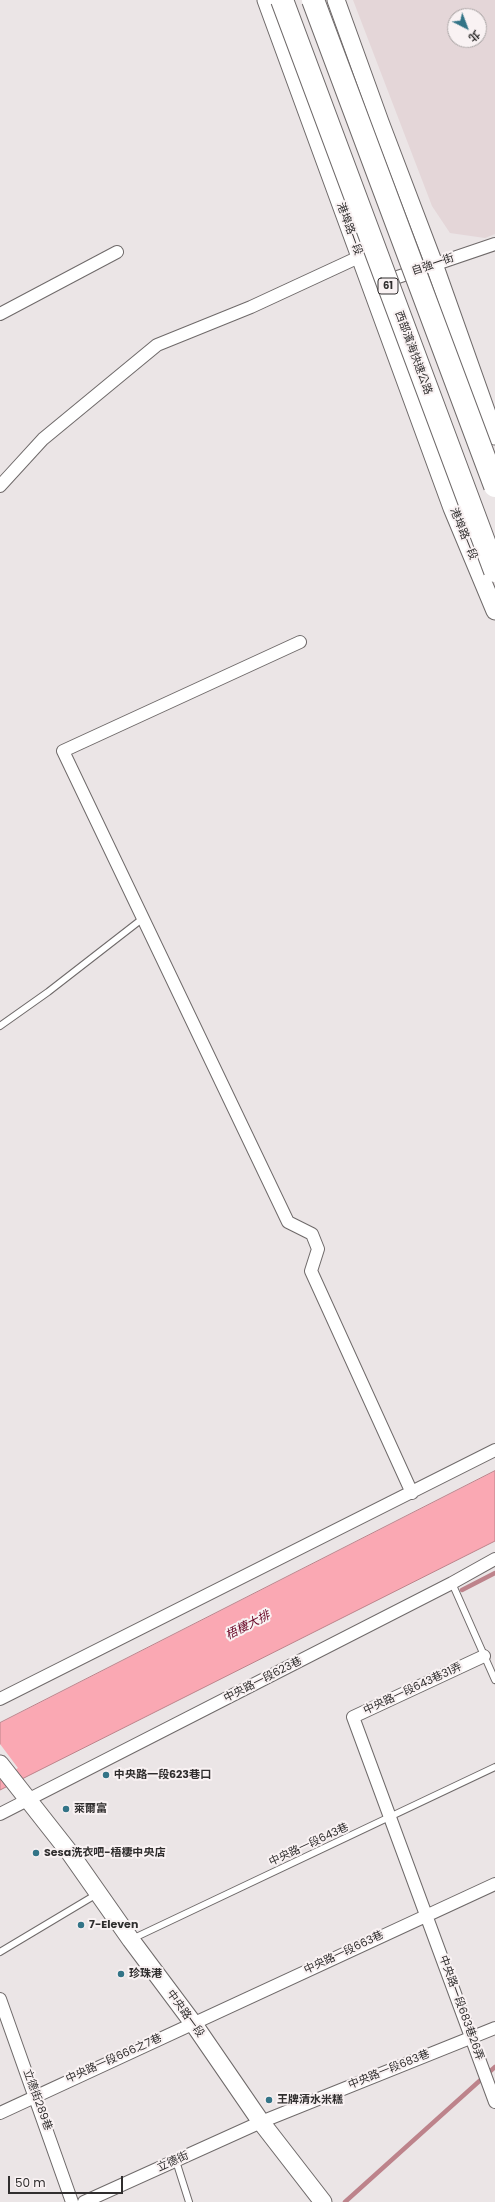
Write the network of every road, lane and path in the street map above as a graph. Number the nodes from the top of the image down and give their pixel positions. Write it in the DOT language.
graph roads {
  1 [pos="266,0"];
  2 [pos="282,0"];
  3 [pos="313,0"];
  4 [pos="336,0"];
  5 [pos="495,244"];
  6 [pos="117,252"];
  7 [pos="360,257"];
  8 [pos="434,264"];
  9 [pos="370,287"];
  10 [pos="0,314"];
  11 [pos="495,437"];
  12 [pos="434,458"];
  13 [pos="0,486"];
  14 [pos="495,486"];
  15 [pos="495,548"];
  16 [pos="495,571"];
  17 [pos="495,610"];
  18 [pos="300,642"];
  19 [pos="142,918"];
  20 [pos="0,1026"];
  21 [pos="495,1450"];
  22 [pos="412,1493"];
  23 [pos="495,1559"];
  24 [pos="452,1584"];
  25 [pos="484,1656"];
  26 [pos="495,1680"];
  27 [pos="0,1699"];
  28 [pos="0,1764"];
  29 [pos="495,1767"];
  30 [pos="24,1793"];
  31 [pos="0,1814"];
  32 [pos="391,1818"];
  33 [pos="495,1884"];
  34 [pos="98,1893"];
  35 [pos="426,1915"];
  36 [pos="131,1940"];
  37 [pos="0,1952"];
  38 [pos="0,1999"];
  39 [pos="193,2023"];
  40 [pos="495,2028"];
  41 [pos="472,2036"];
  42 [pos="35,2095"];
  43 [pos="495,2102"];
  44 [pos="0,2113"];
  45 [pos="261,2122"];
  46 [pos="176,2161"];
  47 [pos="72,2202"];
  48 [pos="84,2202"];
  49 [pos="189,2202"];
  50 [pos="323,2202"];
  1 -- 7 [label="street, 港埠路一段"];
  2 -- 16 [label="highway, 西部濱海快速公路 / 61, bridge"];
  3 -- 14 [label="highway, bridge"];
  4 -- 8 [label="street"];
  5 -- 8 [label="street, 自強一街"];
  6 -- 10 [label="street"];
  7 -- 9 [label="street, 港埠路一段"];
  7 -- 13 [label="street"];
  8 -- 9 [label="street, 自強一街"];
  8 -- 11 [label="street"];
  9 -- 12 [label="street, 港埠路一段"];
  12 -- 15 [label="street, 港埠路一段"];
  12 -- 17 [label="street, 港埠路一段"];
  18 -- 19 [label="street"];
  19 -- 20 [label="lane"];
  19 -- 22 [label="street"];
  21 -- 22 [label="street"];
  22 -- 27 [label="street"];
  23 -- 24 [label="street, 中央路一段623巷"];
  24 -- 25 [label="lane"];
  24 -- 30 [label="street, 中央路一段623巷"];
  25 -- 26 [label="lane"];
  25 -- 32 [label="street, 中央路一段643巷31弄"];
  28 -- 30 [label="street, 中央路一段"];
  29 -- 32 [label="lane, 中央路一段643巷"];
  30 -- 31 [label="street, 中央路一段623巷"];
  30 -- 34 [label="street, 中央路一段"];
  32 -- 35 [label="street, 中央路一段683巷26弄"];
  32 -- 36 [label="lane, 中央路一段643巷"];
  33 -- 35 [label="street, 中央路一段663巷"];
  34 -- 36 [label="street, 中央路一段"];
  34 -- 37 [label="lane"];
  35 -- 39 [label="street, 中央路一段663巷"];
  35 -- 41 [label="street, 中央路一段683巷26弄"];
  36 -- 39 [label="street, 中央路一段"];
  38 -- 42 [label="street, 立德街289巷"];
  39 -- 42 [label="street, 中央路一段666之7巷"];
  39 -- 45 [label="street, 中央路一段"];
  40 -- 41 [label="street, 中央路一段683巷"];
  41 -- 43 [label="street, 中央路一段683巷26弄"];
  41 -- 45 [label="street, 中央路一段683巷"];
  42 -- 44 [label="street, 中央路一段666之7巷"];
  42 -- 47 [label="street, 立德街289巷"];
  45 -- 46 [label="street, 立德街"];
  45 -- 50 [label="street, 中央路一段"];
  46 -- 48 [label="street, 立德街"];
  46 -- 49 [label="lane"];
}
